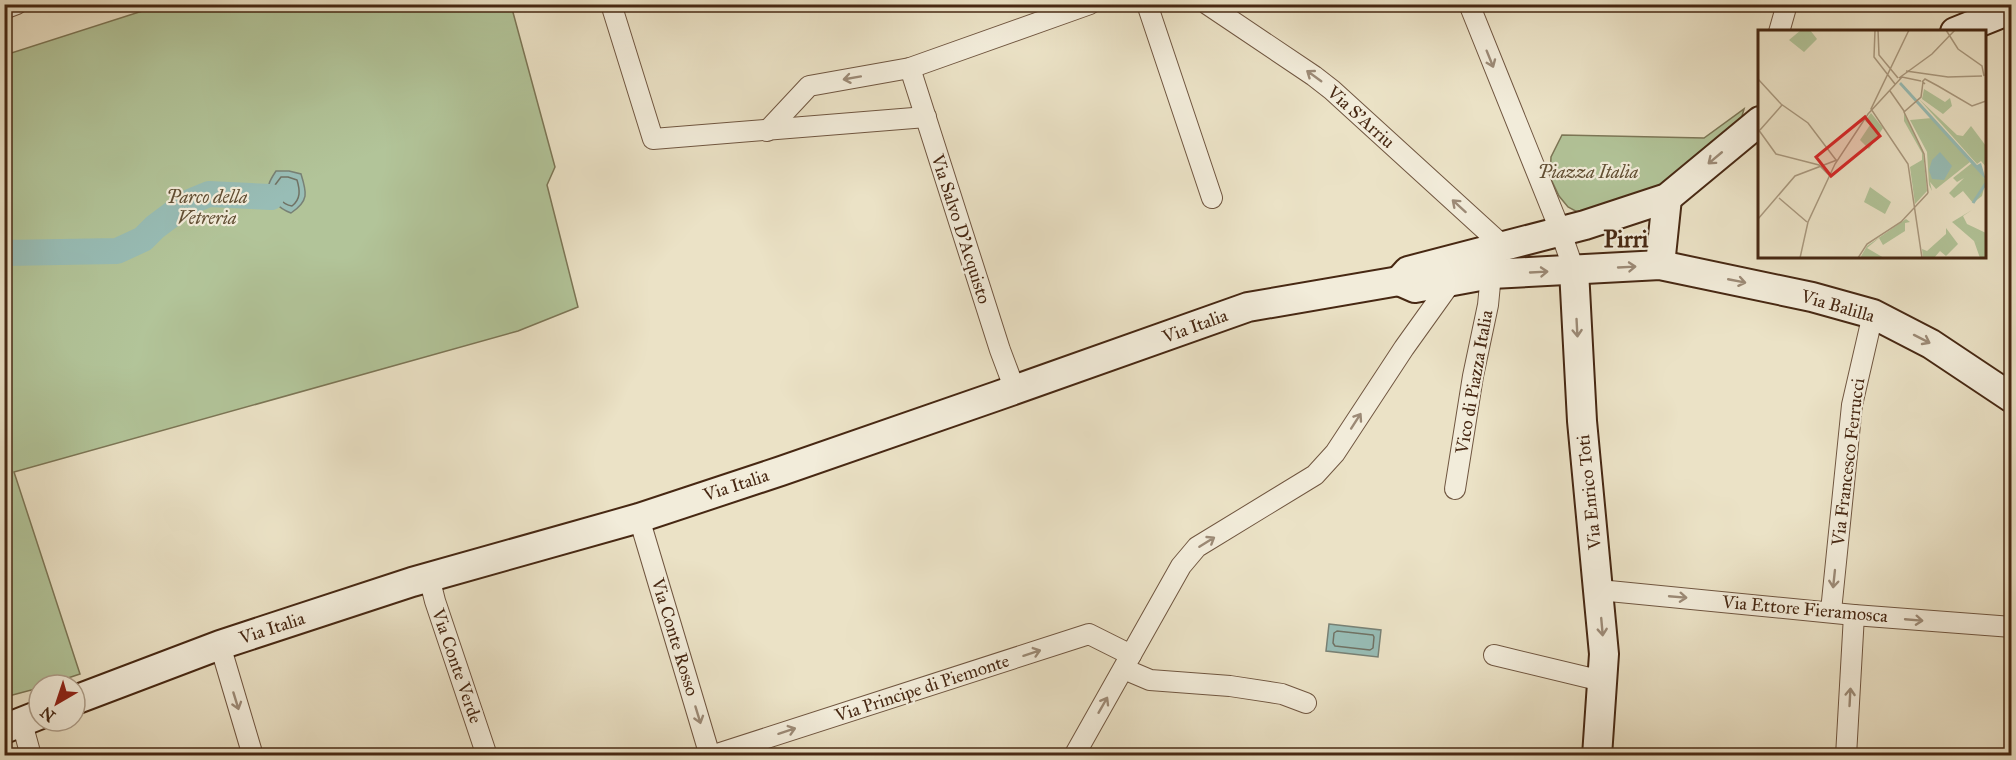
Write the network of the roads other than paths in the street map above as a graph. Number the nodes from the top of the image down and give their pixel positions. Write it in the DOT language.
graph roads {
  1 [pos="17,4"];
  2 [pos="611,4"];
  3 [pos="1090,4"];
  4 [pos="1147,4"];
  5 [pos="1207,4"];
  6 [pos="1469,4"];
  7 [pos="1787,4"];
  8 [pos="4,9"];
  9 [pos="2012,9"];
  10 [pos="1780,30"];
  11 [pos="1960,30"];
  12 [pos="910,68"];
  13 [pos="926,117"];
  14 [pos="1758,123"];
  15 [pos="767,131"];
  16 [pos="1212,198"];
  17 [pos="1667,198"];
  18 [pos="1560,230"];
  19 [pos="1502,245"];
  20 [pos="1670,267"];
  21 [pos="1574,270"];
  22 [pos="1491,274"];
  23 [pos="1399,281"];
  24 [pos="1452,281"];
  25 [pos="1873,314"];
  26 [pos="1015,390"];
  27 [pos="2012,398"];
  28 [pos="1455,489"];
  29 [pos="639,518"];
  30 [pos="429,577"];
  31 [pos="1599,590"];
  32 [pos="1831,611"];
  33 [pos="1854,615"];
  34 [pos="2012,627"];
  35 [pos="220,645"];
  36 [pos="1494,655"];
  37 [pos="1127,662"];
  38 [pos="1602,681"];
  39 [pos="87,695"];
  40 [pos="1306,703"];
  41 [pos="22,723"];
  42 [pos="31,756"];
  43 [pos="254,756"];
  44 [pos="487,756"];
  45 [pos="711,756"];
  46 [pos="1074,756"];
  47 [pos="1597,756"];
  48 [pos="1846,756"];
  1 -- 8 [label="street"];
  2 -- 15 [label="street"];
  3 -- 12 [label="street"];
  4 -- 16 [label="street"];
  19 -- 5 [label="street, Via S'Arriu, one-way"];
  6 -- 18 [label="street, Via Enrico Toti, one-way"];
  7 -- 10 [label="street"];
  9 -- 11 [label="street"];
  12 -- 13 [label="street, Via Salvo D'Acquisto"];
  12 -- 15 [label="street, one-way"];
  13 -- 15 [label="street"];
  13 -- 26 [label="street, Via Salvo D'Acquisto"];
  14 -- 17 [label="street, one-way"];
  17 -- 18 [label="street"];
  17 -- 20 [label="street"];
  18 -- 19 [label="street"];
  18 -- 21 [label="street, Via Enrico Toti"];
  19 -- 23 [label="street"];
  21 -- 20 [label="street, one-way"];
  20 -- 25 [label="street, Via Balilla, one-way"];
  22 -- 21 [label="street, one-way"];
  21 -- 31 [label="street, Via Enrico Toti, one-way"];
  22 -- 24 [label="street"];
  22 -- 28 [label="street, Vico di Piazza Italia"];
  23 -- 24 [label="street"];
  23 -- 26 [label="street, Via Italia"];
  37 -- 24 [label="street, one-way"];
  25 -- 27 [label="street, Via Balilla, one-way"];
  25 -- 32 [label="street, Via Francesco Ferrucci, one-way"];
  26 -- 29 [label="street, Via Italia"];
  29 -- 30 [label="street, Via Italia"];
  29 -- 45 [label="street, Via Conte Rosso, one-way"];
  30 -- 35 [label="street, Via Italia"];
  30 -- 44 [label="street, Via Conte Verde"];
  31 -- 32 [label="street, Via Ettore Fieramosca, one-way"];
  31 -- 38 [label="street, Via Enrico Toti, one-way"];
  32 -- 33 [label="street, Via Ettore Fieramosca"];
  33 -- 34 [label="street, Via Ettore Fieramosca, one-way"];
  48 -- 33 [label="street, one-way"];
  35 -- 39 [label="street, Via Italia"];
  35 -- 43 [label="street, one-way"];
  36 -- 38 [label="street"];
  37 -- 40 [label="street, Via Principe di Piemonte"];
  45 -- 37 [label="street, Via Principe di Piemonte, one-way"];
  46 -- 37 [label="street, one-way"];
  38 -- 47 [label="street, Via Enrico Toti"];
  41 -- 42 [label="street"];
}
